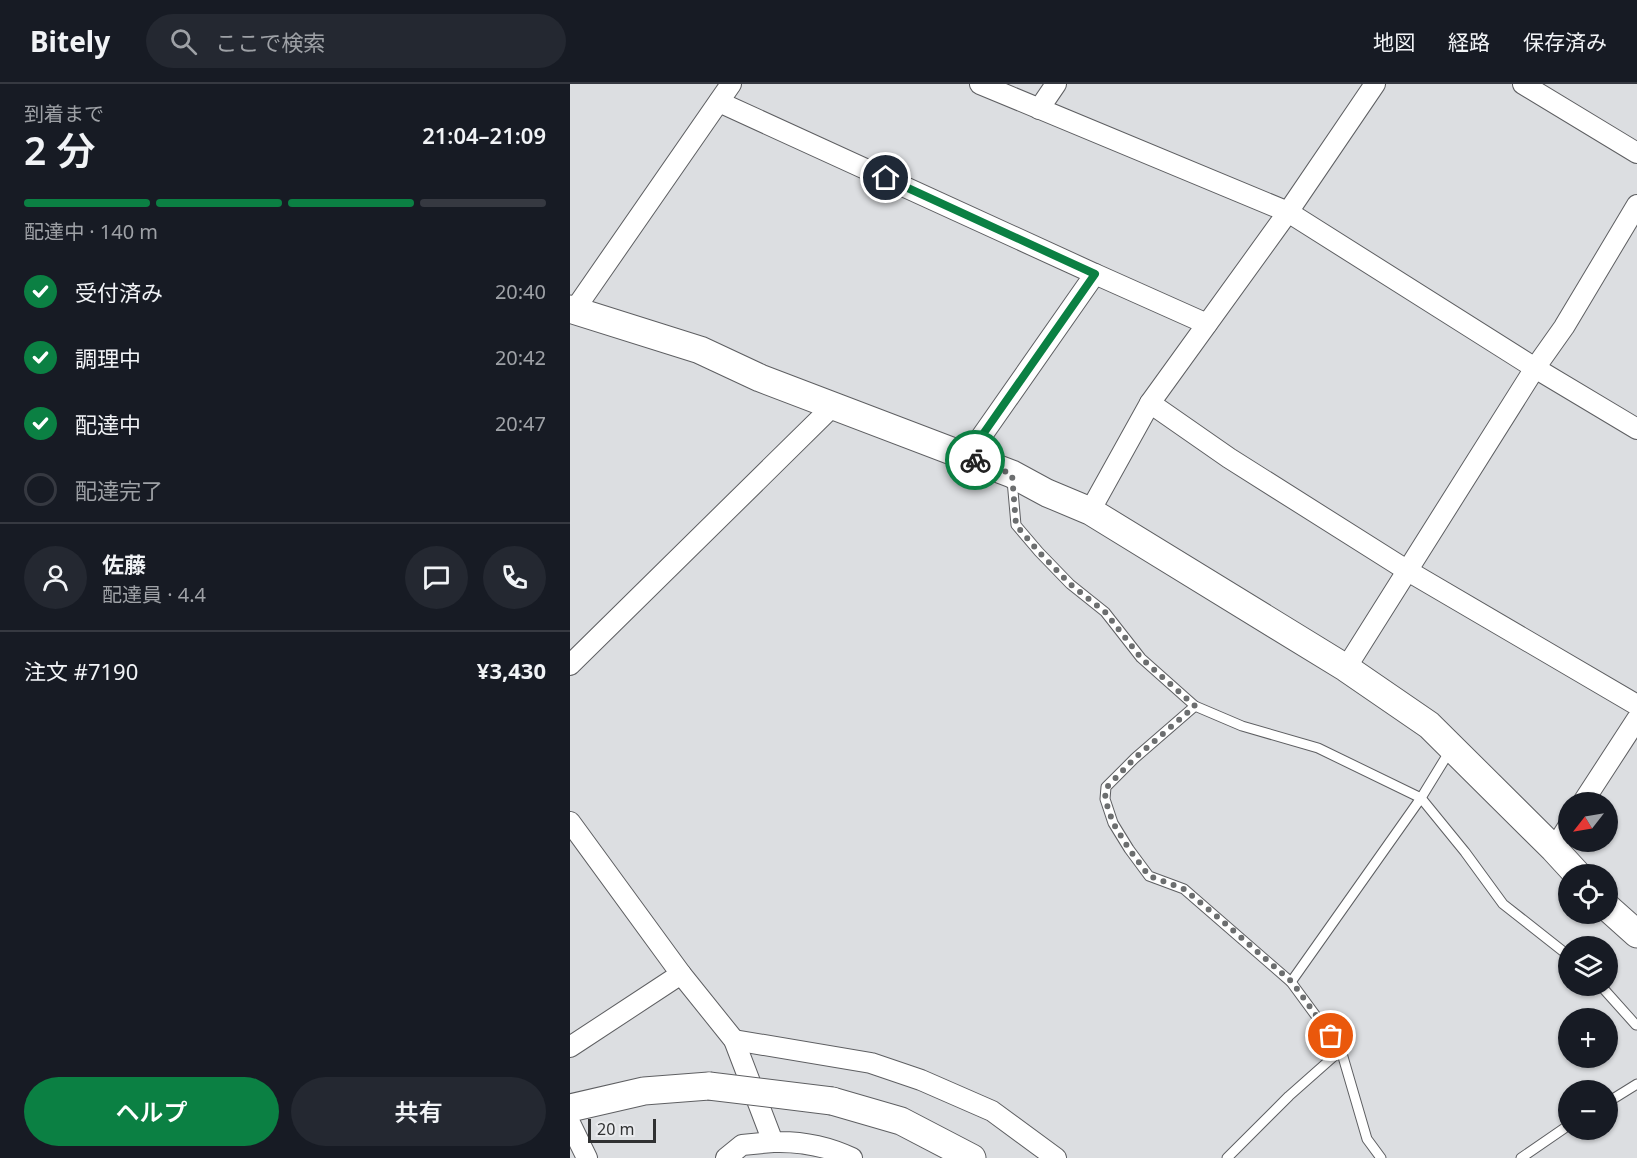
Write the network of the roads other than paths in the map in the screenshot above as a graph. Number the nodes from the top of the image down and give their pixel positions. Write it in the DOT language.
graph roads {
  1 [pos="731,84"];
  2 [pos="980,84"];
  3 [pos="1056,84"];
  4 [pos="1376,84"];
  5 [pos="1523,84"];
  6 [pos="719,102"];
  7 [pos="1039,109"];
  8 [pos="1637,153"];
  9 [pos="1637,205"];
  10 [pos="1287,212"];
  11 [pos="1095,274"];
  12 [pos="573,309"];
  13 [pos="1207,324"];
  14 [pos="1535,368"];
  15 [pos="1150,403"];
  16 [pos="834,405"];
  17 [pos="1637,429"];
  18 [pos="967,457"];
  19 [pos="1012,474"];
  20 [pos="1090,511"];
  21 [pos="1408,571"];
  22 [pos="570,665"];
  23 [pos="1346,668"];
  24 [pos="1637,705"];
  25 [pos="1195,706"];
  26 [pos="1637,720"];
  27 [pos="1452,747"];
  28 [pos="1589,792"];
  29 [pos="1421,798"];
  30 [pos="570,822"];
  31 [pos="1558,843"];
  32 [pos="1554,849"];
  33 [pos="1568,864"];
  34 [pos="1618,917"];
  35 [pos="1637,934"];
  36 [pos="1558,947"];
  37 [pos="681,974"];
  38 [pos="1292,982"];
  39 [pos="1610,996"];
  40 [pos="1637,1026"];
  41 [pos="734,1040"];
  42 [pos="570,1047"];
  43 [pos="1341,1050"];
  44 [pos="1637,1084"];
  45 [pos="1618,1096"];
  46 [pos="570,1108"];
  47 [pos="570,1123"];
  48 [pos="1558,1133"];
  49 [pos="773,1142"];
  50 [pos="587,1158"];
  51 [pos="726,1158"];
  52 [pos="852,1158"];
  53 [pos="972,1158"];
  54 [pos="1056,1158"];
  55 [pos="1227,1158"];
  56 [pos="1381,1158"];
  57 [pos="1521,1158"];
  1 -- 6 [label="street"];
  2 -- 7 [label="street"];
  3 -- 7 [label="street"];
  4 -- 10 [label="street"];
  5 -- 8 [label="street"];
  6 -- 11 [label="street"];
  6 -- 12 [label="street"];
  7 -- 10 [label="street"];
  9 -- 14 [label="street"];
  10 -- 13 [label="street"];
  10 -- 14 [label="street"];
  11 -- 13 [label="street"];
  11 -- 18 [label="street"];
  12 -- 16 [label="street"];
  13 -- 15 [label="street"];
  14 -- 17 [label="street"];
  14 -- 21 [label="street"];
  15 -- 20 [label="street"];
  15 -- 21 [label="street"];
  16 -- 18 [label="street"];
  16 -- 22 [label="street"];
  18 -- 19 [label="street"];
  19 -- 20 [label="street"];
  19 -- 25 [label="lane"];
  20 -- 23 [label="street"];
  21 -- 23 [label="street"];
  21 -- 24 [label="street"];
  23 -- 27 [label="street"];
  25 -- 29 [label="lane"];
  25 -- 38 [label="lane"];
  26 -- 28 [label="street"];
  27 -- 29 [label="lane"];
  27 -- 32 [label="street"];
  29 -- 36 [label="lane"];
  29 -- 38 [label="lane"];
  30 -- 37 [label="street"];
  31 -- 32 [label="street"];
  32 -- 33 [label="street"];
  34 -- 35 [label="street"];
  37 -- 41 [label="street"];
  37 -- 42 [label="street"];
  38 -- 43 [label="lane"];
  39 -- 40 [label="lane"];
  41 -- 49 [label="street"];
  41 -- 54 [label="street"];
  43 -- 55 [label="lane"];
  43 -- 56 [label="lane"];
  44 -- 45 [label="lane"];
  46 -- 53 [label="street, bridge"];
  47 -- 50 [label="street"];
  48 -- 57 [label="lane"];
  49 -- 51 [label="street"];
  49 -- 52 [label="street"];
}
